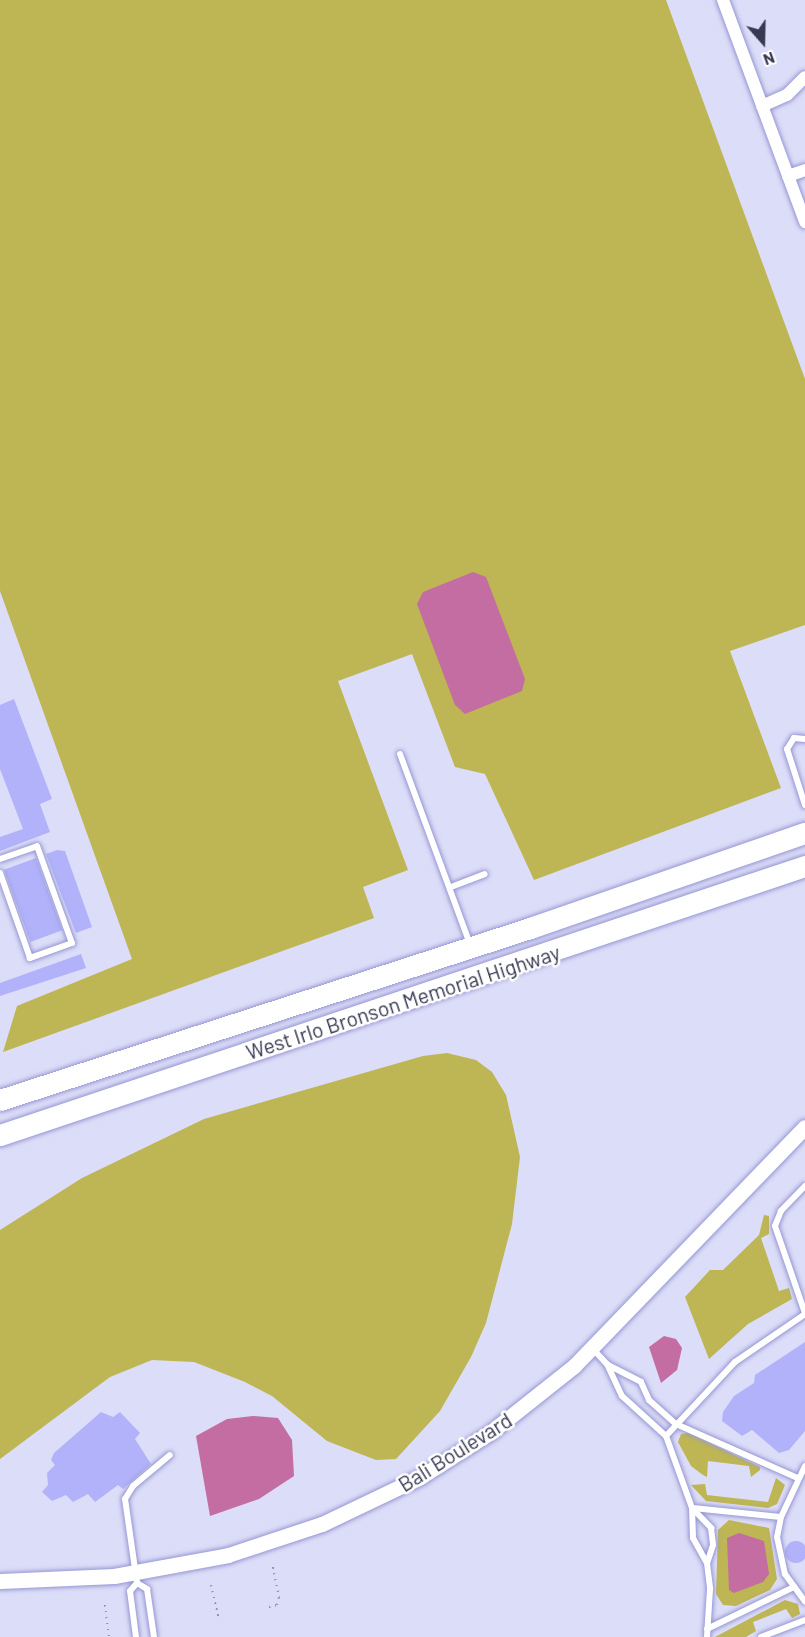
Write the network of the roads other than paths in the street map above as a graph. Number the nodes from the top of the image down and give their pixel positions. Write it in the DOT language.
graph roads {
  1 [pos="723,0"];
  2 [pos="805,77"];
  3 [pos="762,105"];
  4 [pos="805,170"];
  5 [pos="788,176"];
  6 [pos="805,222"];
  7 [pos="805,739"];
  8 [pos="400,754"];
  9 [pos="805,805"];
  10 [pos="805,832"];
  11 [pos="0,859"];
  12 [pos="805,866"];
  13 [pos="0,873"];
  14 [pos="485,874"];
  15 [pos="451,887"];
  16 [pos="530,928"];
  17 [pos="471,948"];
  18 [pos="482,977"];
  19 [pos="412,999"];
  20 [pos="0,1100"];
  21 [pos="805,1126"];
  22 [pos="0,1135"];
  23 [pos="805,1186"];
  24 [pos="805,1314"];
  25 [pos="592,1348"];
  26 [pos="607,1364"];
  27 [pos="676,1424"];
  28 [pos="666,1436"];
  29 [pos="170,1455"];
  30 [pos="805,1466"];
  31 [pos="798,1478"];
  32 [pos="692,1508"];
  33 [pos="781,1517"];
  34 [pos="706,1563"];
  35 [pos="136,1578"];
  36 [pos="0,1581"];
  37 [pos="794,1587"];
  38 [pos="805,1602"];
  39 [pos="805,1620"];
  40 [pos="707,1629"];
  41 [pos="775,1635"];
  42 [pos="136,1637"];
  43 [pos="154,1637"];
  44 [pos="707,1637"];
  45 [pos="761,1637"];
  1 -- 3 [label="street"];
  2 -- 3 [label="street"];
  3 -- 5 [label="street"];
  4 -- 5 [label="street"];
  5 -- 6 [label="street"];
  7 -- 9 [label="lane"];
  8 -- 15 [label="lane"];
  10 -- 16 [label="highway, West Irlo Bronson Memorial Highway"];
  11 -- 13 [label="lane"];
  12 -- 18 [label="highway, West Irlo Bronson Memorial Highway"];
  14 -- 15 [label="lane"];
  15 -- 17 [label="lane"];
  16 -- 17 [label="highway, West Irlo Bronson Memorial Highway"];
  16 -- 18 [label="highway"];
  17 -- 19 [label="highway"];
  17 -- 20 [label="highway, West Irlo Bronson Memorial Highway"];
  18 -- 19 [label="highway, West Irlo Bronson Memorial Highway"];
  19 -- 22 [label="highway, West Irlo Bronson Memorial Highway"];
  21 -- 25 [label="street, Bali Boulevard"];
  23 -- 24 [label="lane"];
  24 -- 27 [label="lane"];
  25 -- 26 [label="lane"];
  25 -- 35 [label="street, Bali Boulevard"];
  26 -- 27 [label="lane"];
  26 -- 28 [label="lane"];
  27 -- 28 [label="lane"];
  27 -- 31 [label="lane"];
  28 -- 32 [label="lane"];
  29 -- 35 [label="lane"];
  30 -- 31 [label="lane"];
  31 -- 33 [label="lane"];
  32 -- 33 [label="lane"];
  32 -- 34 [label="lane"];
  32 -- 34 [label="lane"];
  33 -- 37 [label="lane"];
  34 -- 40 [label="lane"];
  35 -- 36 [label="street, Bali Boulevard"];
  35 -- 42 [label="lane"];
  35 -- 43 [label="lane"];
  37 -- 38 [label="lane"];
  37 -- 40 [label="lane"];
  39 -- 41 [label="lane"];
  40 -- 44 [label="lane"];
  41 -- 45 [label="lane"];
}
